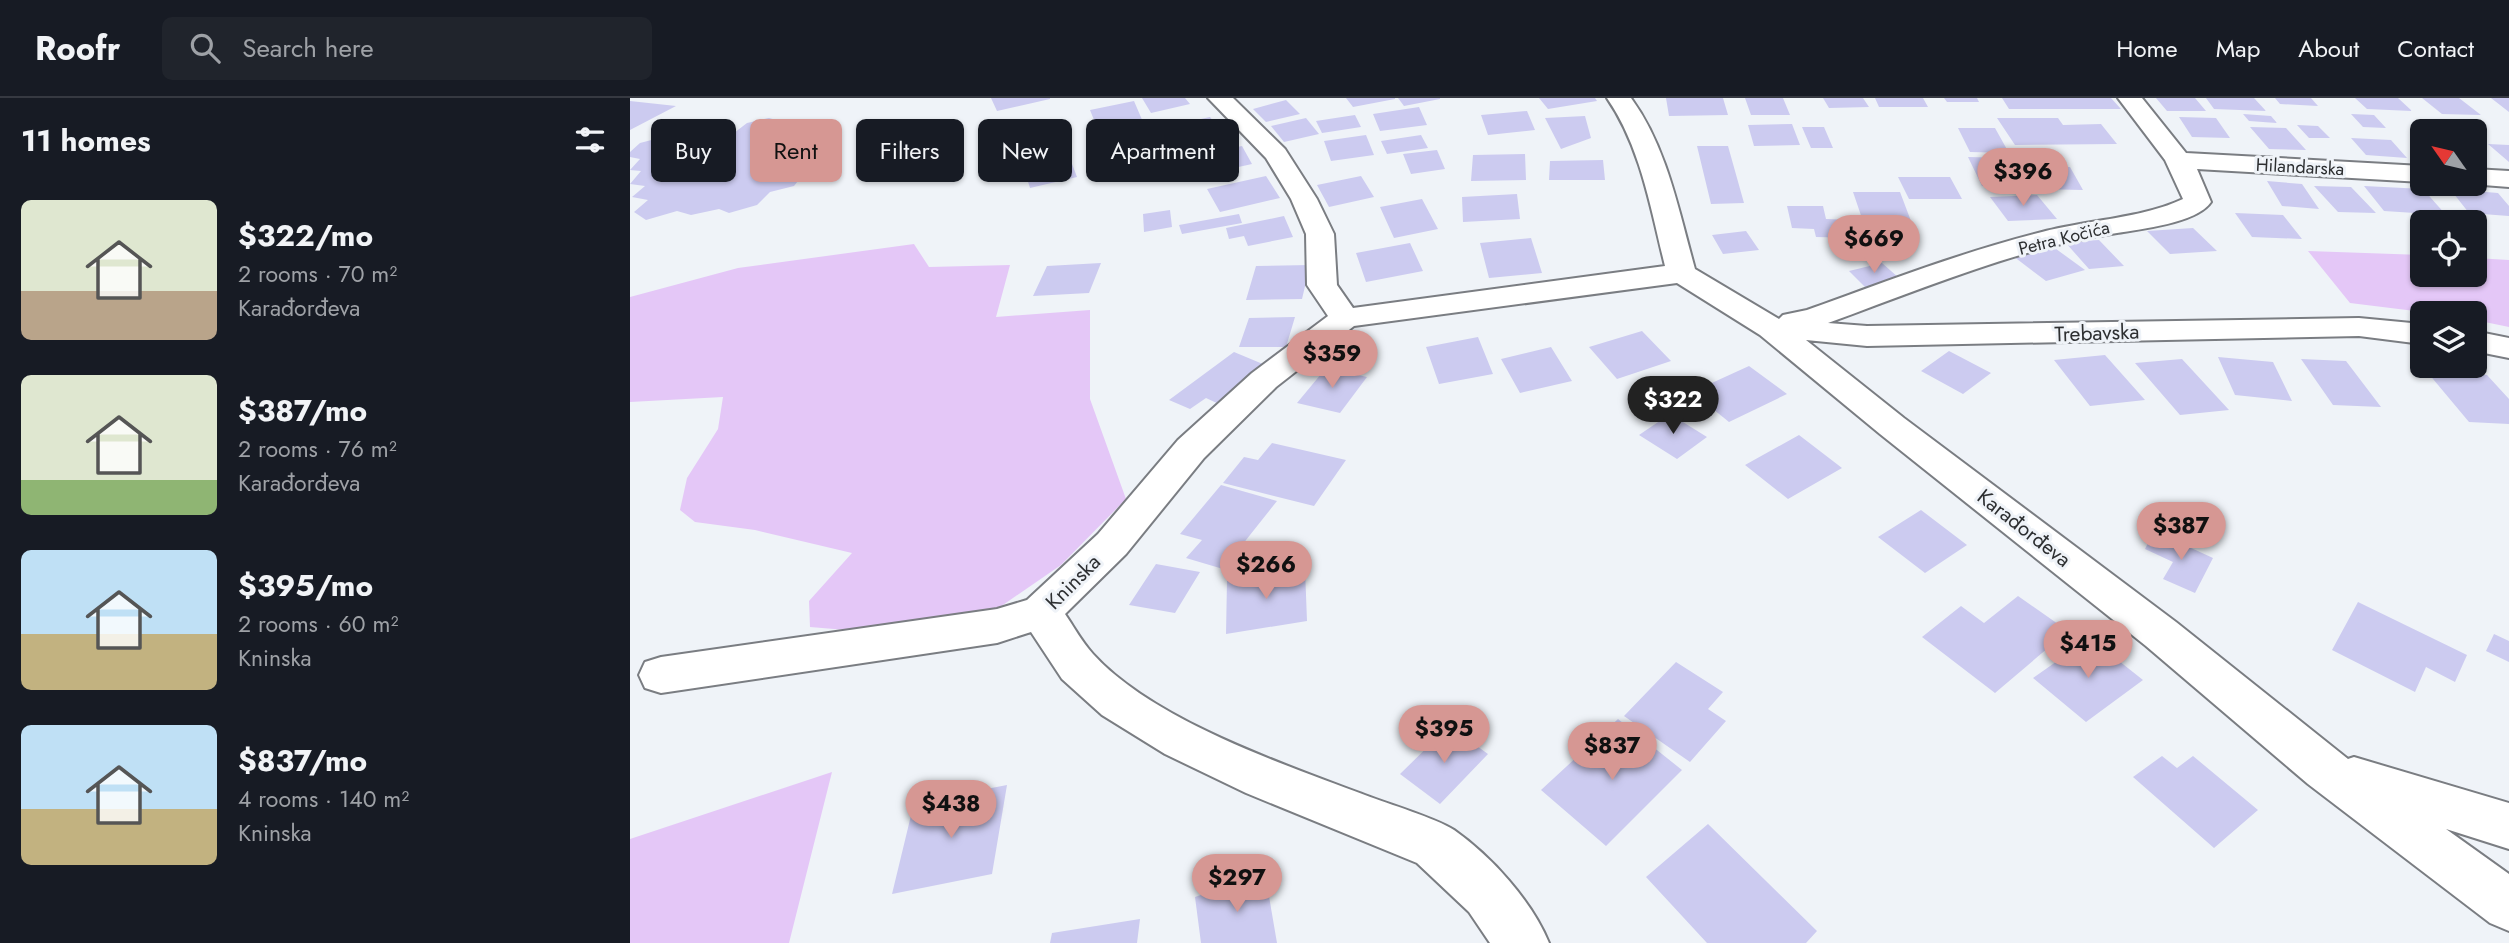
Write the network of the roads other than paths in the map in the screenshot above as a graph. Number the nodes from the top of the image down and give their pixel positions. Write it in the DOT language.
graph roads {
  1 [pos="1220,98"];
  2 [pos="1619,98"];
  3 [pos="2130,98"];
  4 [pos="2178,160"];
  5 [pos="2410,173"];
  6 [pos="2487,178"];
  7 [pos="2509,179"];
  8 [pos="1682,273"];
  9 [pos="1345,318"];
  10 [pos="1771,328"];
  11 [pos="2410,333"];
  12 [pos="2487,344"];
  13 [pos="2509,348"];
  14 [pos="1041,612"];
  15 [pos="661,675"];
  16 [pos="2325,769"];
  17 [pos="2509,826"];
  18 [pos="2509,905"];
  19 [pos="1522,943"];
  1 -- 9 [label="street"];
  2 -- 8 [label="street"];
  3 -- 4 [label="street, Petra Kočića"];
  4 -- 5 [label="street, Hilandarska"];
  4 -- 10 [label="street, Petra Kočića"];
  6 -- 7 [label="street"];
  8 -- 9 [label="street"];
  8 -- 10 [label="street, Karađorđeva"];
  9 -- 14 [label="street, Kninska"];
  10 -- 11 [label="street, Trebavska"];
  10 -- 16 [label="street, Karađorđeva"];
  12 -- 13 [label="street"];
  14 -- 15 [label="street"];
  14 -- 19 [label="street, Kninska"];
  16 -- 17 [label="street"];
  16 -- 18 [label="street, Karađorđeva"];
}
